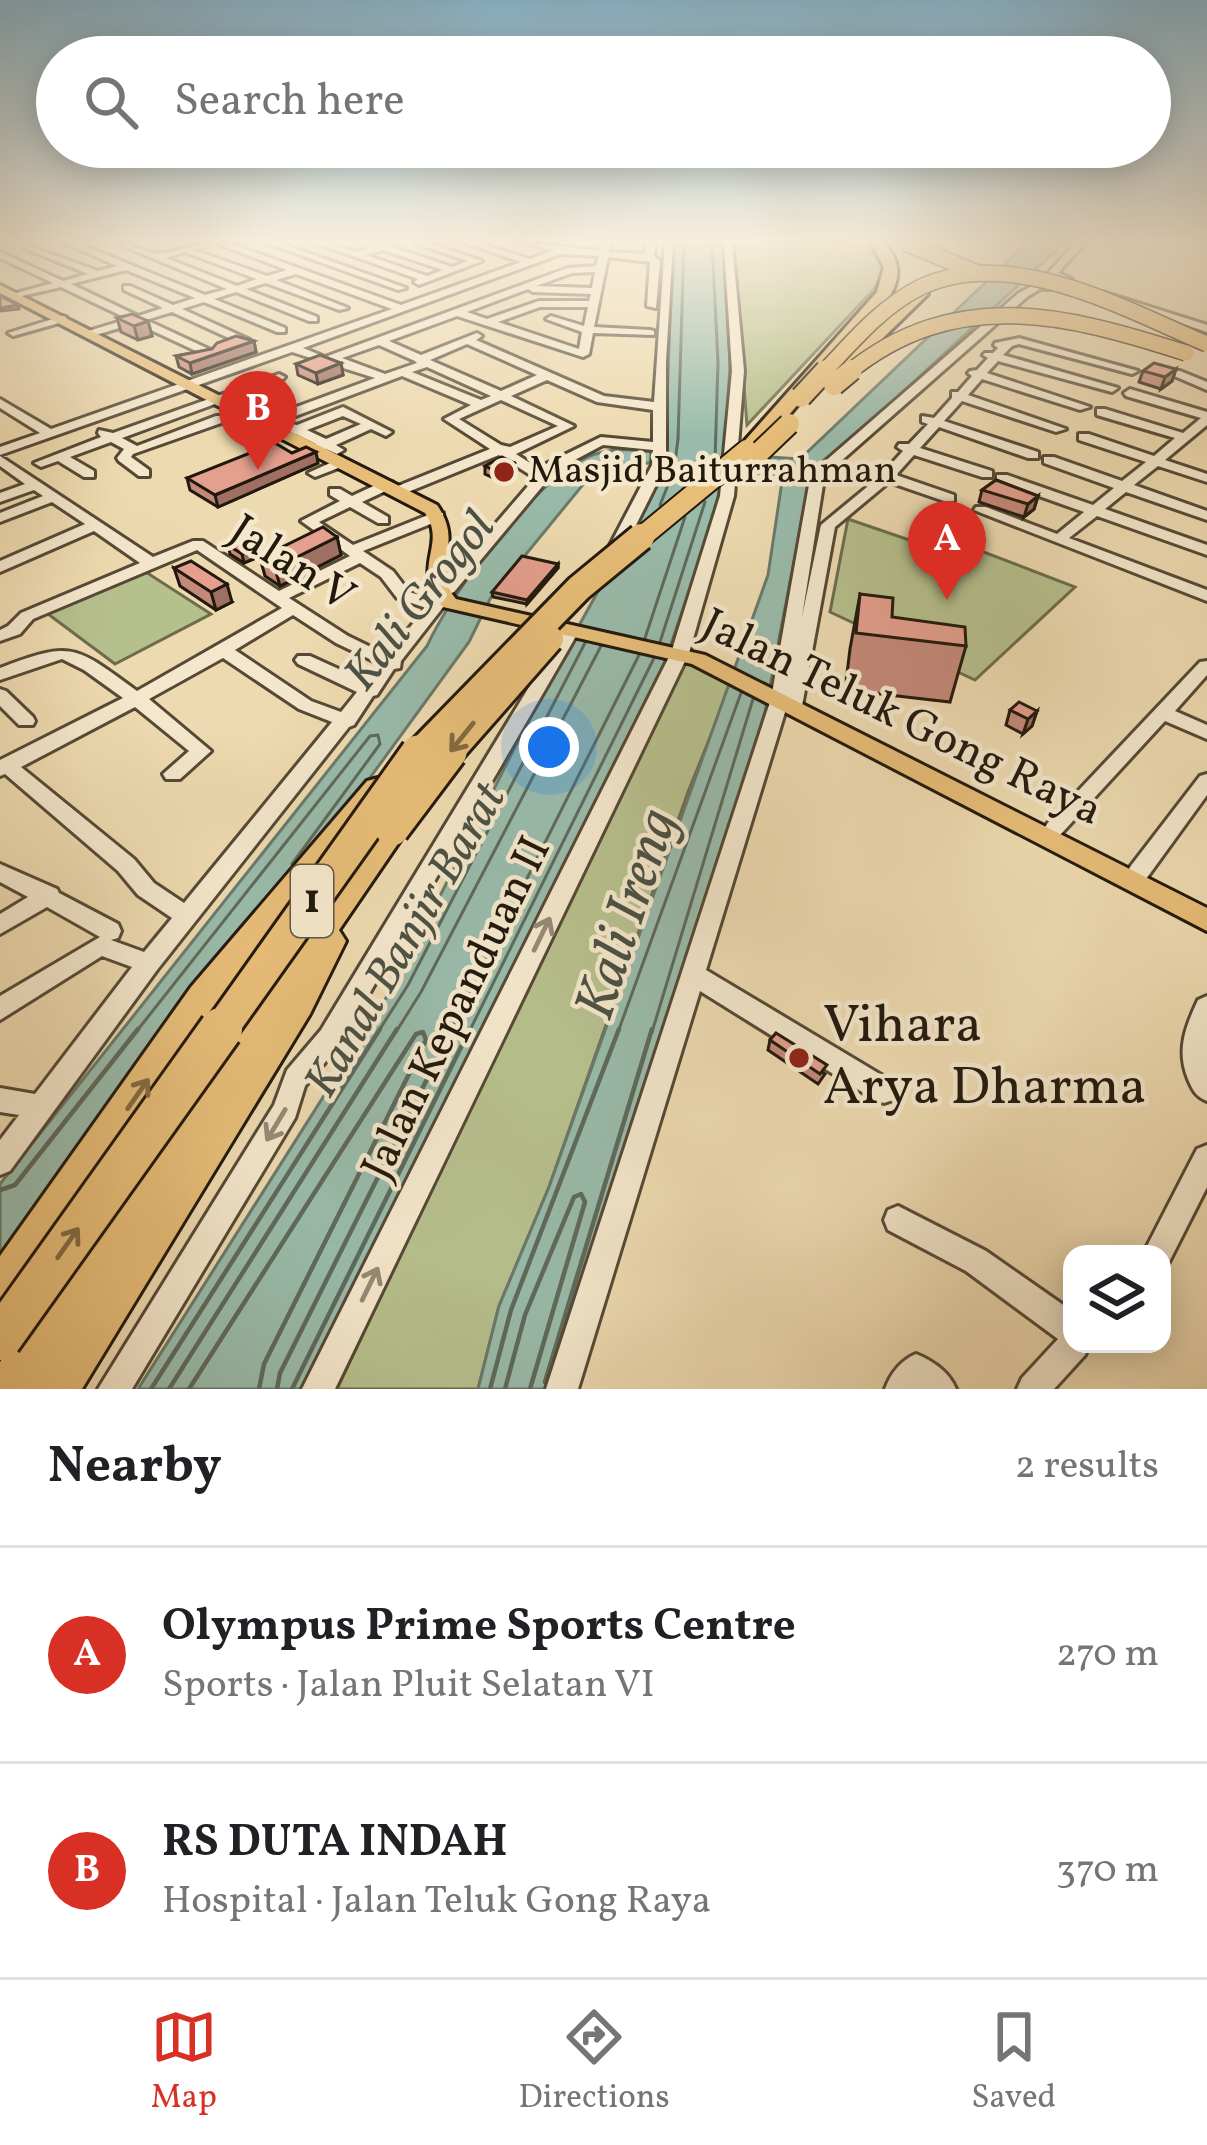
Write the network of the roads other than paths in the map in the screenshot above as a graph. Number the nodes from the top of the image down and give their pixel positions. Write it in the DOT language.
graph roads {
  1 [pos="36,308"];
  2 [pos="118,308"];
  3 [pos="174,308"];
  4 [pos="225,308"];
  5 [pos="285,308"];
  6 [pos="399,308"];
  7 [pos="405,308"];
  8 [pos="474,308"];
  9 [pos="529,308"];
  10 [pos="590,308"];
  11 [pos="652,308"];
  12 [pos="664,308"];
  13 [pos="733,308"];
  14 [pos="870,308"];
  15 [pos="894,308"];
  16 [pos="902,308"];
  17 [pos="1008,308"];
  18 [pos="1083,308"];
  19 [pos="1089,308"];
  20 [pos="1112,308"];
  21 [pos="1144,308"];
  22 [pos="170,309"];
  23 [pos="402,309"];
  24 [pos="460,313"];
  25 [pos="140,318"];
  26 [pos="313,319"];
  27 [pos="550,319"];
  28 [pos="62,320"];
  29 [pos="364,323"];
  30 [pos="493,324"];
  31 [pos="533,328"];
  32 [pos="1207,328"];
  33 [pos="281,330"];
  34 [pos="587,330"];
  35 [pos="650,333"];
  36 [pos="14,334"];
  37 [pos="89,334"];
  38 [pos="519,334"];
  39 [pos="398,336"];
  40 [pos="382,341"];
  41 [pos="468,341"];
  42 [pos="246,342"];
  43 [pos="292,348"];
  44 [pos="211,353"];
  45 [pos="1207,353"];
  46 [pos="992,356"];
  47 [pos="329,360"];
  48 [pos="423,362"];
  49 [pos="1132,371"];
  50 [pos="402,372"];
  51 [pos="976,374"];
  52 [pos="1176,374"];
  53 [pos="545,376"];
  54 [pos="279,377"];
  55 [pos="385,378"];
  56 [pos="1207,386"];
  57 [pos="1112,388"];
  58 [pos="192,389"];
  59 [pos="577,390"];
  60 [pos="502,394"];
  61 [pos="1130,394"];
  62 [pos="958,396"];
  63 [pos="801,397"];
  64 [pos="218,399"];
  65 [pos="0,403"];
  66 [pos="479,404"];
  67 [pos="653,406"];
  68 [pos="1084,406"];
  69 [pos="536,408"];
  70 [pos="1101,412"];
  71 [pos="1207,417"];
  72 [pos="930,420"];
  73 [pos="85,422"];
  74 [pos="370,424"];
  75 [pos="789,424"];
  76 [pos="282,427"];
  77 [pos="1060,429"];
  78 [pos="386,433"];
  79 [pos="42,435"];
  80 [pos="110,436"];
  81 [pos="1084,437"];
  82 [pos="1184,437"];
  83 [pos="622,442"];
  84 [pos="904,447"];
  85 [pos="130,450"];
  86 [pos="505,450"];
  87 [pos="0,451"];
  88 [pos="330,451"];
  89 [pos="660,454"];
  90 [pos="60,455"];
  91 [pos="0,460"];
  92 [pos="1154,461"];
  93 [pos="41,463"];
  94 [pos="144,473"];
  95 [pos="316,473"];
  96 [pos="89,474"];
  97 [pos="540,475"];
  98 [pos="881,476"];
  99 [pos="1207,478"];
  100 [pos="448,483"];
  101 [pos="37,484"];
  102 [pos="1123,486"];
  103 [pos="399,491"];
  104 [pos="335,492"];
  105 [pos="53,497"];
  106 [pos="0,498"];
  107 [pos="949,498"];
  108 [pos="352,502"];
  109 [pos="981,510"];
  110 [pos="1096,510"];
  111 [pos="439,516"];
  112 [pos="1207,516"];
  113 [pos="1,518"];
  114 [pos="383,520"];
  115 [pos="93,526"];
  116 [pos="180,528"];
  117 [pos="1061,538"];
  118 [pos="199,544"];
  119 [pos="1207,550"];
  120 [pos="0,553"];
  121 [pos="358,553"];
  122 [pos="17,560"];
  123 [pos="148,561"];
  124 [pos="0,567"];
  125 [pos="446,596"];
  126 [pos="1207,596"];
  127 [pos="287,602"];
  128 [pos="563,626"];
  129 [pos="0,636"];
  130 [pos="677,649"];
  131 [pos="223,650"];
  132 [pos="304,660"];
  133 [pos="394,664"];
  134 [pos="1206,666"];
  135 [pos="0,674"];
  136 [pos="371,691"];
  137 [pos="0,695"];
  138 [pos="787,698"];
  139 [pos="132,700"];
  140 [pos="1162,712"];
  141 [pos="26,721"];
  142 [pos="347,721"];
  143 [pos="1207,733"];
  144 [pos="428,738"];
  145 [pos="3,767"];
  146 [pos="172,774"];
  147 [pos="1207,782"];
  148 [pos="1207,799"];
  149 [pos="1051,833"];
  150 [pos="372,857"];
  151 [pos="0,872"];
  152 [pos="1144,876"];
  153 [pos="49,895"];
  154 [pos="1207,908"];
  155 [pos="188,918"];
  156 [pos="1207,920"];
  157 [pos="0,925"];
  158 [pos="110,931"];
  159 [pos="148,964"];
  160 [pos="694,975"];
  161 [pos="1207,1007"];
  162 [pos="0,1009"];
  163 [pos="1207,1089"];
  164 [pos="884,1091"];
  165 [pos="0,1100"];
  166 [pos="41,1107"];
  167 [pos="1207,1158"];
  168 [pos="0,1162"];
  169 [pos="898,1220"];
  170 [pos="1163,1245"];
  171 [pos="0,1294"];
  172 [pos="1063,1324"];
  173 [pos="0,1339"];
  174 [pos="1066,1353"];
  175 [pos="10,1389"];
  176 [pos="55,1389"];
  177 [pos="114,1389"];
  178 [pos="318,1389"];
  179 [pos="562,1389"];
  180 [pos="901,1389"];
  181 [pos="940,1389"];
  182 [pos="1033,1389"];
  1 -- 28 [label="main road"];
  2 -- 25 [label="street"];
  3 -- 22 [label="street"];
  4 -- 33 [label="street"];
  5 -- 26 [label="street"];
  6 -- 23 [label="street"];
  7 -- 23 [label="street"];
  8 -- 24 [label="street"];
  9 -- 30 [label="street"];
  10 -- 34 [label="street"];
  11 -- 35 [label="street"];
  12 -- 89 [label="street"];
  13 -- 130 [label="street, Jalan Kepanduan II"];
  14 -- 63 [label="highway, bridge"];
  15 -- 63 [label="highway, bridge"];
  16 -- 75 [label="highway, bridge"];
  17 -- 138 [label="street"];
  18 -- 45 [label="highway, bridge"];
  19 -- 45 [label="highway, bridge"];
  20 -- 45 [label="highway, bridge"];
  21 -- 32 [label="street"];
  22 -- 25 [label="street"];
  22 -- 42 [label="street"];
  23 -- 29 [label="street"];
  24 -- 30 [label="street"];
  24 -- 39 [label="street"];
  25 -- 37 [label="street"];
  25 -- 44 [label="street"];
  27 -- 34 [label="street"];
  28 -- 36 [label="street"];
  28 -- 37 [label="main road"];
  29 -- 39 [label="street"];
  29 -- 43 [label="street"];
  30 -- 38 [label="street"];
  30 -- 41 [label="street"];
  31 -- 38 [label="street"];
  34 -- 35 [label="street"];
  34 -- 38 [label="street"];
  35 -- 67 [label="street"];
  37 -- 58 [label="main road"];
  39 -- 40 [label="street"];
  40 -- 47 [label="street"];
  40 -- 48 [label="street"];
  41 -- 48 [label="street"];
  41 -- 53 [label="street"];
  43 -- 47 [label="street"];
  43 -- 58 [label="street"];
  45 -- 75 [label="highway, bridge"];
  46 -- 49 [label="street"];
  46 -- 51 [label="street"];
  46 -- 57 [label="street"];
  47 -- 55 [label="street"];
  48 -- 50 [label="street"];
  48 -- 60 [label="street"];
  50 -- 55 [label="street"];
  50 -- 66 [label="street"];
  51 -- 62 [label="street"];
  51 -- 68 [label="street"];
  52 -- 56 [label="street"];
  53 -- 59 [label="street"];
  53 -- 60 [label="street"];
  54 -- 64 [label="street"];
  55 -- 76 [label="street"];
  58 -- 64 [label="main road"];
  58 -- 73 [label="street"];
  58 -- 73 [label="street"];
  58 -- 80 [label="street"];
  58 -- 85 [label="street"];
  59 -- 67 [label="street"];
  59 -- 69 [label="street"];
  60 -- 66 [label="street"];
  60 -- 69 [label="street"];
  61 -- 71 [label="street"];
  62 -- 72 [label="street"];
  62 -- 77 [label="street"];
  63 -- 144 [label="highway, 1, bridge"];
  64 -- 76 [label="main road"];
  65 -- 79 [label="street"];
  66 -- 86 [label="street"];
  67 -- 83 [label="street"];
  69 -- 86 [label="street"];
  70 -- 82 [label="street"];
  71 -- 82 [label="street"];
  72 -- 84 [label="street"];
  72 -- 102 [label="street"];
  73 -- 79 [label="street"];
  73 -- 80 [label="street"];
  74 -- 76 [label="street"];
  74 -- 78 [label="street"];
  74 -- 88 [label="street"];
  75 -- 150 [label="highway, 1, one-way, bridge"];
  76 -- 88 [label="main road"];
  79 -- 87 [label="street"];
  79 -- 90 [label="street"];
  80 -- 85 [label="street"];
  80 -- 90 [label="street"];
  81 -- 92 [label="street"];
  82 -- 92 [label="street"];
  83 -- 89 [label="street"];
  83 -- 97 [label="street"];
  84 -- 98 [label="street"];
  84 -- 110 [label="street"];
  85 -- 94 [label="street"];
  86 -- 97 [label="street"];
  86 -- 103 [label="street"];
  88 -- 95 [label="street"];
  88 -- 103 [label="main road"];
  89 -- 128 [label="street"];
  90 -- 93 [label="street"];
  90 -- 96 [label="street"];
  91 -- 101 [label="street"];
  92 -- 99 [label="street"];
  92 -- 102 [label="street"];
  97 -- 125 [label="street"];
  98 -- 107 [label="street"];
  98 -- 138 [label="street"];
  100 -- 103 [label="street"];
  101 -- 105 [label="street"];
  101 -- 106 [label="street"];
  102 -- 110 [label="street"];
  102 -- 112 [label="street"];
  103 -- 108 [label="street"];
  103 -- 111 [label="main road"];
  104 -- 108 [label="street"];
  105 -- 113 [label="street"];
  105 -- 115 [label="street"];
  108 -- 114 [label="street"];
  108 -- 121 [label="street"];
  109 -- 117 [label="street"];
  110 -- 117 [label="street"];
  110 -- 119 [label="street"];
  111 -- 121 [label="street"];
  111 -- 125 [label="main road"];
  115 -- 122 [label="street"];
  115 -- 123 [label="street"];
  116 -- 118 [label="street"];
  117 -- 126 [label="street"];
  118 -- 123 [label="street, Jalan V"];
  118 -- 127 [label="street, Jalan V"];
  120 -- 122 [label="street"];
  121 -- 125 [label="street"];
  121 -- 127 [label="street"];
  122 -- 124 [label="street"];
  123 -- 129 [label="street, Jalan V"];
  125 -- 128 [label="main road, Jalan Teluk Gong Raya"];
  125 -- 133 [label="street"];
  127 -- 131 [label="street"];
  127 -- 133 [label="street, Jalan V"];
  128 -- 130 [label="main road, Jalan Teluk Gong Raya"];
  128 -- 177 [label="street, one-way"];
  130 -- 138 [label="main road, Jalan Teluk Gong Raya"];
  178 -- 130 [label="street, Jalan Kepanduan II, one-way"];
  131 -- 139 [label="street"];
  131 -- 142 [label="street"];
  132 -- 136 [label="street"];
  133 -- 136 [label="street"];
  134 -- 140 [label="street"];
  135 -- 139 [label="street"];
  136 -- 142 [label="street"];
  137 -- 141 [label="street"];
  138 -- 149 [label="main road, Jalan Teluk Gong Raya"];
  138 -- 160 [label="street"];
  139 -- 145 [label="street"];
  139 -- 146 [label="street"];
  140 -- 143 [label="street"];
  140 -- 149 [label="street"];
  142 -- 155 [label="street"];
  171 -- 144 [label="highway, one-way, bridge"];
  173 -- 144 [label="highway, 1, one-way, bridge"];
  145 -- 155 [label="street"];
  147 -- 152 [label="street"];
  148 -- 152 [label="street"];
  149 -- 152 [label="main road, Jalan Teluk Gong Raya"];
  149 -- 156 [label="main road, Jalan Teluk Gong Raya"];
  150 -- 175 [label="highway, 1"];
  150 -- 176 [label="highway"];
  151 -- 153 [label="street"];
  152 -- 154 [label="main road, Jalan Teluk Gong Raya"];
  153 -- 157 [label="street"];
  153 -- 158 [label="street"];
  155 -- 159 [label="street"];
  159 -- 162 [label="street"];
  159 -- 166 [label="street"];
  160 -- 164 [label="street"];
  160 -- 179 [label="street"];
  161 -- 163 [label="street"];
  165 -- 166 [label="street"];
  166 -- 168 [label="street"];
  167 -- 170 [label="street"];
  169 -- 172 [label="street"];
  174 -- 182 [label="street"];
  180 -- 181 [label="street"];
}
